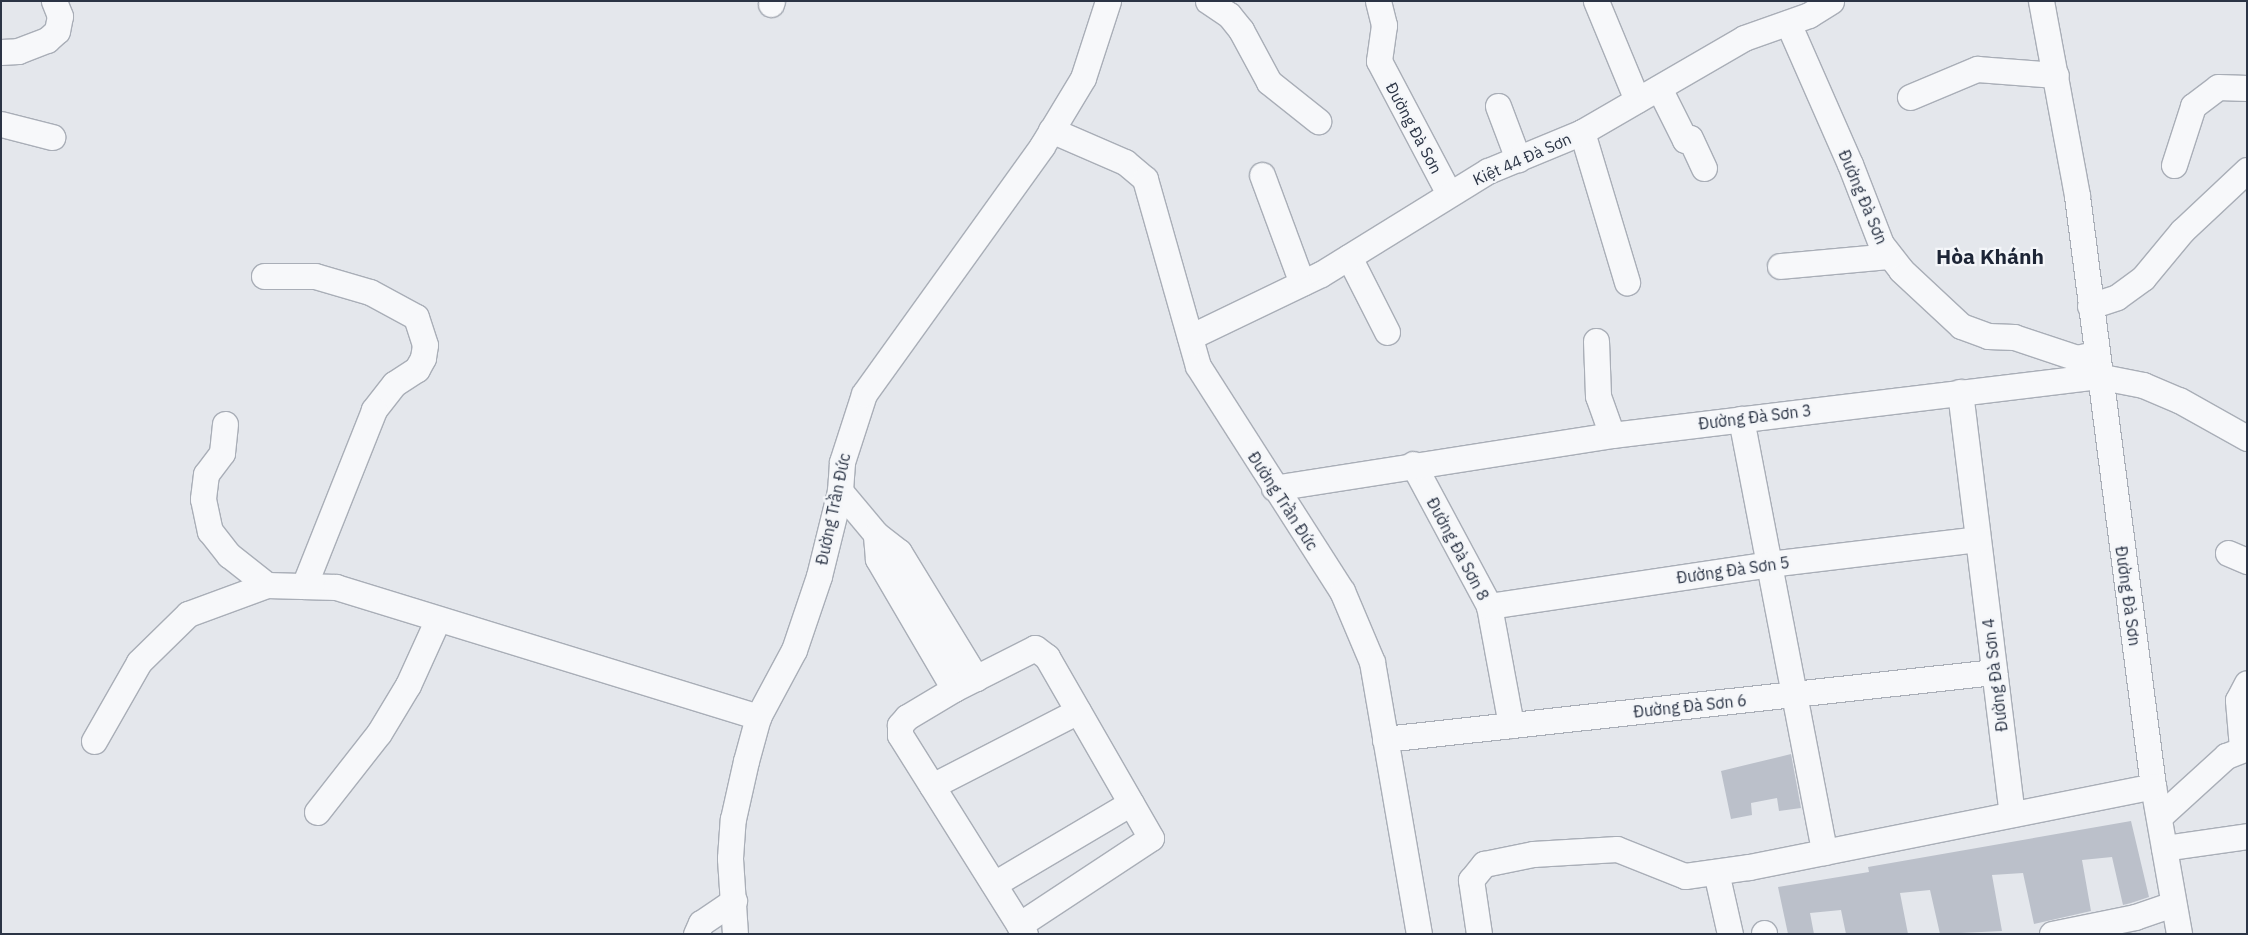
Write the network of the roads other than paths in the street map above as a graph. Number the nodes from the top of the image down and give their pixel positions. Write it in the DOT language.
graph roads {
  1 [pos="54,1"];
  2 [pos="1108,1"];
  3 [pos="1208,1"];
  4 [pos="1378,1"];
  5 [pos="1596,1"];
  6 [pos="1831,1"];
  7 [pos="2041,1"];
  8 [pos="1788,23"];
  9 [pos="1,52"];
  10 [pos="2056,75"];
  11 [pos="1659,88"];
  12 [pos="2247,88"];
  13 [pos="1910,97"];
  14 [pos="1637,100"];
  15 [pos="1498,106"];
  16 [pos="1318,121"];
  17 [pos="1,124"];
  18 [pos="1051,130"];
  19 [pos="1582,132"];
  20 [pos="52,137"];
  21 [pos="1518,158"];
  22 [pos="2174,165"];
  23 [pos="1704,168"];
  24 [pos="2247,170"];
  25 [pos="1262,175"];
  26 [pos="1449,194"];
  27 [pos="1890,256"];
  28 [pos="1348,257"];
  29 [pos="1780,266"];
  30 [pos="264,276"];
  31 [pos="1627,282"];
  32 [pos="1302,283"];
  33 [pos="2090,306"];
  34 [pos="1387,332"];
  35 [pos="1190,337"];
  36 [pos="1596,341"];
  37 [pos="2097,365"];
  38 [pos="1960,392"];
  39 [pos="1741,419"];
  40 [pos="226,424"];
  41 [pos="1612,435"];
  42 [pos="2247,438"];
  43 [pos="1413,464"];
  44 [pos="1274,488"];
  45 [pos="840,491"];
  46 [pos="876,534"];
  47 [pos="1978,539"];
  48 [pos="1769,564"];
  49 [pos="267,586"];
  50 [pos="304,586"];
  51 [pos="1489,606"];
  52 [pos="438,618"];
  53 [pos="1994,672"];
  54 [pos="976,678"];
  55 [pos="2247,683"];
  56 [pos="954,689"];
  57 [pos="1794,694"];
  58 [pos="1078,711"];
  59 [pos="758,717"];
  60 [pos="1511,725"];
  61 [pos="1385,740"];
  62 [pos="94,741"];
  63 [pos="2245,748"];
  64 [pos="932,786"];
  65 [pos="2153,786"];
  66 [pos="1131,803"];
  67 [pos="317,812"];
  68 [pos="2012,814"];
  69 [pos="2158,817"];
  70 [pos="2247,836"];
  71 [pos="2164,848"];
  72 [pos="1824,852"];
  73 [pos="1716,872"];
  74 [pos="994,884"];
  75 [pos="734,901"];
  76 [pos="2173,904"];
  77 [pos="1022,930"];
  78 [pos="696,934"];
  79 [pos="735,934"];
  80 [pos="1419,934"];
  81 [pos="1479,934"];
  82 [pos="1730,934"];
  83 [pos="2052,934"];
  84 [pos="2179,934"];
  1 -- 9 [label="street"];
  2 -- 18 [label="street, Đường Trần Đức"];
  3 -- 16 [label="street"];
  4 -- 26 [label="street, Đường Đà Sơn"];
  5 -- 14 [label="street"];
  6 -- 8 [label="street, Kiệt 44 Đà Sơn"];
  7 -- 10 [label="street, Đường Đà Sơn"];
  8 -- 11 [label="street, Kiệt 44 Đà Sơn"];
  8 -- 27 [label="street, Đường Đà Sơn"];
  10 -- 13 [label="street"];
  10 -- 33 [label="street, Đường Đà Sơn"];
  11 -- 14 [label="street, Kiệt 44 Đà Sơn"];
  11 -- 23 [label="street"];
  12 -- 22 [label="street"];
  14 -- 19 [label="street, Kiệt 44 Đà Sơn"];
  15 -- 21 [label="street"];
  17 -- 20 [label="street"];
  18 -- 35 [label="street, Đường Trần Đức"];
  18 -- 45 [label="street, Đường Trần Đức"];
  19 -- 21 [label="street, Kiệt 44 Đà Sơn"];
  19 -- 31 [label="street"];
  21 -- 26 [label="street, Kiệt 44 Đà Sơn"];
  24 -- 33 [label="street"];
  25 -- 32 [label="street"];
  26 -- 28 [label="street, Kiệt 44 Đà Sơn"];
  27 -- 29 [label="street"];
  27 -- 37 [label="street, Đường Đà Sơn"];
  28 -- 32 [label="street, Kiệt 44 Đà Sơn"];
  28 -- 34 [label="street"];
  30 -- 50 [label="street"];
  32 -- 35 [label="street, Kiệt 44 Đà Sơn"];
  33 -- 37 [label="street, Đường Đà Sơn"];
  35 -- 44 [label="street, Đường Trần Đức"];
  36 -- 41 [label="street"];
  37 -- 38 [label="street, Đường Đà Sơn 3"];
  37 -- 42 [label="street"];
  37 -- 65 [label="street, Đường Đà Sơn"];
  38 -- 39 [label="street, Đường Đà Sơn 3"];
  38 -- 47 [label="street, Đường Đà Sơn 4"];
  39 -- 41 [label="street, Đường Đà Sơn 3"];
  39 -- 48 [label="street"];
  40 -- 49 [label="street"];
  41 -- 43 [label="street, Đường Đà Sơn 3"];
  43 -- 44 [label="street, Đường Đà Sơn 3"];
  43 -- 51 [label="street, Đường Đà Sơn 8"];
  44 -- 61 [label="street, Đường Trần Đức"];
  45 -- 46 [label="street"];
  45 -- 59 [label="street, Đường Trần Đức"];
  46 -- 54 [label="street"];
  46 -- 56 [label="street"];
  47 -- 48 [label="street, Đường Đà Sơn 5"];
  47 -- 53 [label="street, Đường Đà Sơn 4"];
  48 -- 51 [label="street, Đường Đà Sơn 5"];
  48 -- 57 [label="street"];
  49 -- 50 [label="street"];
  49 -- 62 [label="street"];
  50 -- 52 [label="street"];
  51 -- 60 [label="street, Đường Đà Sơn 8"];
  52 -- 59 [label="street"];
  52 -- 67 [label="street"];
  53 -- 57 [label="street, Đường Đà Sơn 6"];
  53 -- 68 [label="street, Đường Đà Sơn 4"];
  54 -- 56 [label="street"];
  54 -- 58 [label="street"];
  55 -- 63 [label="street"];
  56 -- 64 [label="street"];
  57 -- 60 [label="street, Đường Đà Sơn 6"];
  57 -- 72 [label="street"];
  58 -- 64 [label="street"];
  58 -- 66 [label="street"];
  59 -- 75 [label="street, Đường Trần Đức"];
  60 -- 61 [label="street, Đường Đà Sơn 6"];
  61 -- 80 [label="street, Đường Trần Đức"];
  63 -- 69 [label="street"];
  64 -- 74 [label="street"];
  65 -- 68 [label="street"];
  65 -- 69 [label="street, Đường Đà Sơn"];
  66 -- 74 [label="street"];
  66 -- 77 [label="street"];
  68 -- 72 [label="street"];
  69 -- 71 [label="street, Đường Đà Sơn"];
  70 -- 71 [label="street"];
  71 -- 76 [label="street, Đường Đà Sơn"];
  72 -- 73 [label="street"];
  73 -- 81 [label="street"];
  73 -- 82 [label="street"];
  74 -- 77 [label="street"];
  75 -- 78 [label="street"];
  75 -- 79 [label="street, Đường Trần Đức"];
  76 -- 83 [label="street"];
  76 -- 84 [label="street, Đường Đà Sơn"];
}
